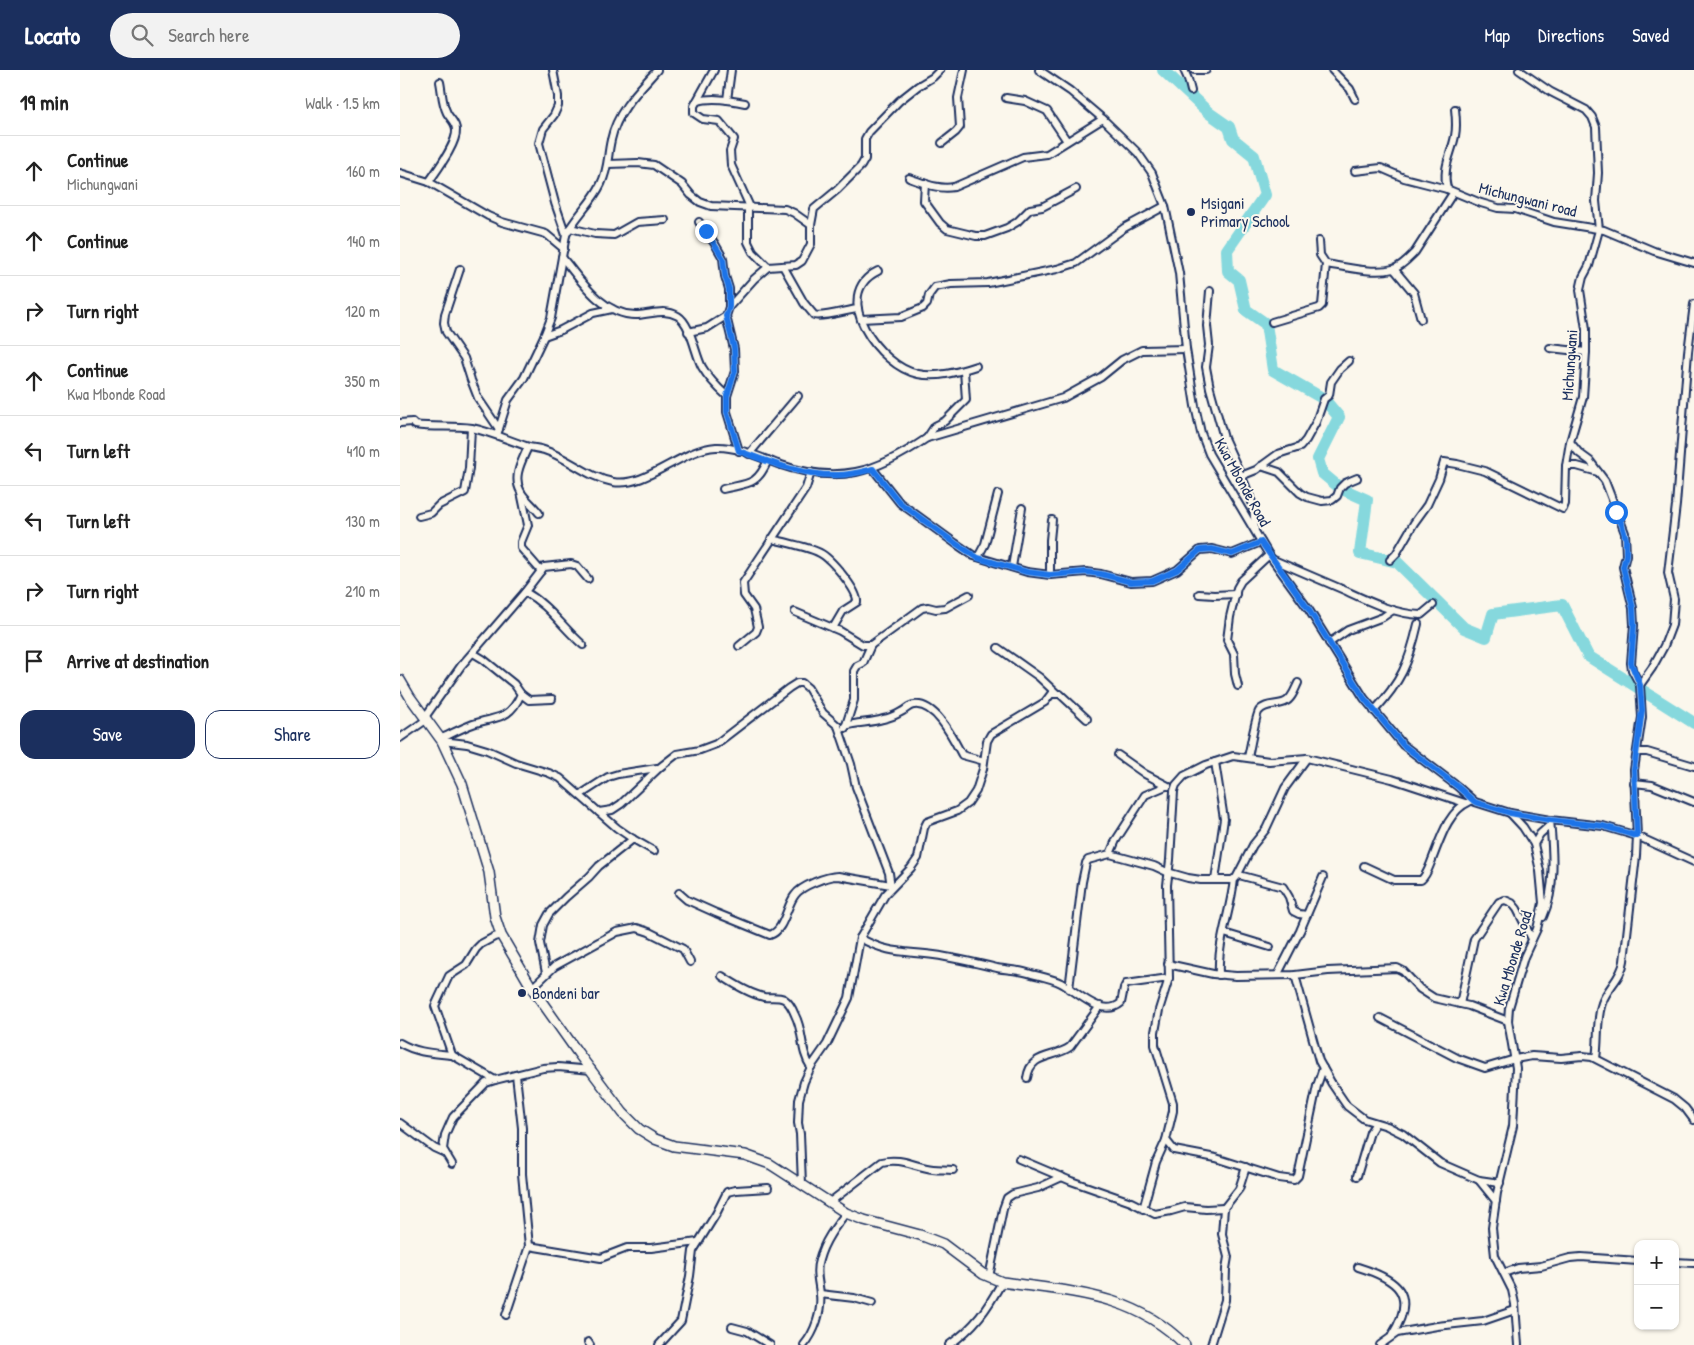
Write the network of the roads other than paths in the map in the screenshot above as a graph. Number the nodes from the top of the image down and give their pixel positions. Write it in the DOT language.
graph roads {
  1 [pos="553,70"];
  2 [pos="657,70"];
  3 [pos="714,70"];
  4 [pos="731,70"];
  5 [pos="940,70"];
  6 [pos="964,70"];
  7 [pos="1039,70"];
  8 [pos="1184,70"];
  9 [pos="1195,70"];
  10 [pos="1206,70"];
  11 [pos="1332,70"];
  12 [pos="1519,70"];
  13 [pos="440,82"];
  14 [pos="1191,91"];
  15 [pos="1006,98"];
  16 [pos="1355,99"];
  17 [pos="727,100"];
  18 [pos="697,101"];
  19 [pos="745,103"];
  20 [pos="1454,108"];
  21 [pos="1103,120"];
  22 [pos="1067,141"];
  23 [pos="942,143"];
  24 [pos="608,164"];
  25 [pos="1356,171"];
  26 [pos="400,173"];
  27 [pos="909,178"];
  28 [pos="429,182"];
  29 [pos="925,184"];
  30 [pos="1076,190"];
  31 [pos="1450,191"];
  32 [pos="1165,206"];
  33 [pos="749,207"];
  34 [pos="665,220"];
  35 [pos="699,222"];
  36 [pos="811,225"];
  37 [pos="570,228"];
  38 [pos="1598,230"];
  39 [pos="566,235"];
  40 [pos="1319,242"];
  41 [pos="564,249"];
  42 [pos="562,257"];
  43 [pos="1694,263"];
  44 [pos="1326,264"];
  45 [pos="783,266"];
  46 [pos="768,267"];
  47 [pos="460,269"];
  48 [pos="1394,269"];
  49 [pos="878,271"];
  50 [pos="1210,291"];
  51 [pos="1694,304"];
  52 [pos="729,307"];
  53 [pos="612,309"];
  54 [pos="858,309"];
  55 [pos="726,316"];
  56 [pos="1421,318"];
  57 [pos="860,319"];
  58 [pos="1272,322"];
  59 [pos="688,332"];
  60 [pos="544,336"];
  61 [pos="1550,348"];
  62 [pos="1186,349"];
  63 [pos="1586,352"];
  64 [pos="1349,361"];
  65 [pos="976,366"];
  66 [pos="964,370"];
  67 [pos="727,396"];
  68 [pos="798,396"];
  69 [pos="400,422"];
  70 [pos="471,428"];
  71 [pos="498,432"];
  72 [pos="927,438"];
  73 [pos="1570,442"];
  74 [pos="528,447"];
  75 [pos="739,451"];
  76 [pos="749,454"];
  77 [pos="768,460"];
  78 [pos="1261,466"];
  79 [pos="1566,466"];
  80 [pos="873,469"];
  81 [pos="811,472"];
  82 [pos="1598,472"];
  83 [pos="1241,476"];
  84 [pos="1357,478"];
  85 [pos="724,489"];
  86 [pos="521,492"];
  87 [pos="998,494"];
  88 [pos="1022,508"];
  89 [pos="539,513"];
  90 [pos="419,516"];
  91 [pos="1052,520"];
  92 [pos="1255,531"];
  93 [pos="771,539"];
  94 [pos="1261,542"];
  95 [pos="1271,557"];
  96 [pos="978,558"];
  97 [pos="1390,560"];
  98 [pos="1012,567"];
  99 [pos="541,571"];
  100 [pos="1050,575"];
  101 [pos="588,579"];
  102 [pos="525,592"];
  103 [pos="1199,594"];
  104 [pos="1236,594"];
  105 [pos="969,595"];
  106 [pos="1433,605"];
  107 [pos="1392,610"];
  108 [pos="795,612"];
  109 [pos="1418,624"];
  110 [pos="833,628"];
  111 [pos="1329,643"];
  112 [pos="583,645"];
  113 [pos="871,645"];
  114 [pos="739,646"];
  115 [pos="998,648"];
  116 [pos="473,653"];
  117 [pos="400,680"];
  118 [pos="1298,683"];
  119 [pos="1640,685"];
  120 [pos="1238,686"];
  121 [pos="1056,693"];
  122 [pos="521,694"];
  123 [pos="552,699"];
  124 [pos="1374,711"];
  125 [pos="425,719"];
  126 [pos="1087,719"];
  127 [pos="845,726"];
  128 [pos="842,736"];
  129 [pos="400,738"];
  130 [pos="441,740"];
  131 [pos="1637,752"];
  132 [pos="1118,755"];
  133 [pos="1248,757"];
  134 [pos="1307,758"];
  135 [pos="984,761"];
  136 [pos="1215,762"];
  137 [pos="1694,766"];
  138 [pos="659,768"];
  139 [pos="1634,783"];
  140 [pos="1166,786"];
  141 [pos="1174,788"];
  142 [pos="580,795"];
  143 [pos="1469,802"];
  144 [pos="1694,802"];
  145 [pos="599,812"];
  146 [pos="1510,813"];
  147 [pos="1550,822"];
  148 [pos="1637,836"];
  149 [pos="633,839"];
  150 [pos="1534,844"];
  151 [pos="654,851"];
  152 [pos="1110,854"];
  153 [pos="1694,862"];
  154 [pos="1364,866"];
  155 [pos="1167,872"];
  156 [pos="1237,877"];
  157 [pos="1323,878"];
  158 [pos="1215,880"];
  159 [pos="891,886"];
  160 [pos="679,893"];
  161 [pos="1307,915"];
  162 [pos="1537,929"];
  163 [pos="1224,933"];
  164 [pos="501,935"];
  165 [pos="860,938"];
  166 [pos="1532,939"];
  167 [pos="1270,947"];
  168 [pos="690,962"];
  169 [pos="1168,964"];
  170 [pos="546,973"];
  171 [pos="1278,974"];
  172 [pos="1219,975"];
  173 [pos="1295,975"];
  174 [pos="722,976"];
  175 [pos="1169,978"];
  176 [pos="532,988"];
  177 [pos="1069,989"];
  178 [pos="1460,1004"];
  179 [pos="1100,1006"];
  180 [pos="1380,1018"];
  181 [pos="1508,1020"];
  182 [pos="400,1043"];
  183 [pos="452,1055"];
  184 [pos="1596,1058"];
  185 [pos="1515,1059"];
  186 [pos="811,1067"];
  187 [pos="1322,1068"];
  188 [pos="592,1070"];
  189 [pos="516,1075"];
  190 [pos="1027,1078"];
  191 [pos="495,1080"];
  192 [pos="1694,1120"];
  193 [pos="400,1123"];
  194 [pos="1375,1124"];
  195 [pos="1166,1140"];
  196 [pos="446,1153"];
  197 [pos="1018,1159"];
  198 [pos="452,1164"];
  199 [pos="1246,1167"];
  200 [pos="953,1170"];
  201 [pos="1357,1176"];
  202 [pos="1062,1177"];
  203 [pos="1479,1180"];
  204 [pos="1500,1183"];
  205 [pos="802,1184"];
  206 [pos="768,1188"];
  207 [pos="1496,1201"];
  208 [pos="830,1202"];
  209 [pos="1224,1208"];
  210 [pos="1143,1209"];
  211 [pos="846,1213"];
  212 [pos="698,1242"];
  213 [pos="529,1246"];
  214 [pos="1634,1261"];
  215 [pos="1679,1262"];
  216 [pos="1694,1263"];
  217 [pos="1358,1267"];
  218 [pos="1504,1273"];
  219 [pos="988,1277"];
  220 [pos="1002,1282"];
  221 [pos="820,1294"];
  222 [pos="872,1303"];
  223 [pos="1515,1310"];
  224 [pos="506,1315"];
  225 [pos="732,1327"];
  226 [pos="1391,1336"];
  227 [pos="659,1345"];
  228 [pos="770,1345"];
  229 [pos="804,1345"];
  230 [pos="949,1345"];
  231 [pos="1185,1345"];
  232 [pos="1211,1345"];
  233 [pos="1380,1345"];
  234 [pos="1518,1345"];
  1 -- 39 [label="street"];
  2 -- 24 [label="street"];
  3 -- 18 [label="street"];
  4 -- 17 [label="street"];
  5 -- 36 [label="street"];
  6 -- 23 [label="street"];
  7 -- 21 [label="street, Kwa Mbonde Road"];
  8 -- 14 [label="street"];
  9 -- 10 [label="street"];
  11 -- 16 [label="street"];
  12 -- 38 [label="street, Michungwani"];
  13 -- 28 [label="street"];
  15 -- 22 [label="street"];
  17 -- 18 [label="street"];
  17 -- 19 [label="street"];
  18 -- 33 [label="street"];
  20 -- 31 [label="street"];
  21 -- 22 [label="street"];
  21 -- 32 [label="street, Kwa Mbonde Road"];
  22 -- 29 [label="street"];
  24 -- 33 [label="street"];
  24 -- 37 [label="street"];
  25 -- 31 [label="street, Michungwani road"];
  26 -- 28 [label="street"];
  27 -- 29 [label="street"];
  28 -- 41 [label="street"];
  29 -- 30 [label="street"];
  31 -- 38 [label="street, Michungwani road"];
  31 -- 48 [label="street"];
  32 -- 57 [label="street"];
  32 -- 62 [label="street, Kwa Mbonde Road"];
  33 -- 36 [label="street"];
  33 -- 46 [label="street"];
  34 -- 37 [label="street"];
  35 -- 52 [label="street"];
  36 -- 45 [label="street"];
  37 -- 39 [label="street"];
  38 -- 43 [label="street, Michungwani road"];
  38 -- 63 [label="street, Michungwani"];
  39 -- 41 [label="street"];
  40 -- 44 [label="street"];
  41 -- 42 [label="street"];
  42 -- 53 [label="street"];
  42 -- 60 [label="street"];
  44 -- 48 [label="street"];
  44 -- 58 [label="street"];
  45 -- 46 [label="street"];
  45 -- 54 [label="street"];
  46 -- 52 [label="street"];
  47 -- 71 [label="street"];
  48 -- 56 [label="street"];
  49 -- 54 [label="street"];
  50 -- 83 [label="street"];
  51 -- 119 [label="street"];
  52 -- 55 [label="street"];
  53 -- 59 [label="street"];
  53 -- 60 [label="street"];
  54 -- 57 [label="street"];
  55 -- 59 [label="street"];
  55 -- 67 [label="street"];
  57 -- 66 [label="street"];
  59 -- 67 [label="street"];
  60 -- 71 [label="street"];
  61 -- 63 [label="street"];
  62 -- 72 [label="street"];
  62 -- 92 [label="street, Kwa Mbonde Road"];
  63 -- 73 [label="street, Michungwani"];
  64 -- 78 [label="street"];
  65 -- 66 [label="street"];
  66 -- 72 [label="street"];
  67 -- 75 [label="street"];
  68 -- 76 [label="street"];
  69 -- 70 [label="street"];
  70 -- 71 [label="street"];
  70 -- 90 [label="street"];
  71 -- 74 [label="street"];
  72 -- 80 [label="street"];
  73 -- 79 [label="street, Michungwani"];
  73 -- 82 [label="street"];
  74 -- 75 [label="street"];
  74 -- 86 [label="street"];
  75 -- 76 [label="street"];
  76 -- 77 [label="street"];
  77 -- 81 [label="street"];
  77 -- 85 [label="street"];
  78 -- 83 [label="street"];
  78 -- 84 [label="street"];
  79 -- 82 [label="street"];
  79 -- 97 [label="street, Michungwani"];
  80 -- 81 [label="street"];
  80 -- 96 [label="street"];
  81 -- 93 [label="street"];
  82 -- 119 [label="street"];
  83 -- 92 [label="street"];
  86 -- 89 [label="street"];
  86 -- 99 [label="street"];
  87 -- 96 [label="street"];
  88 -- 98 [label="street"];
  91 -- 100 [label="street"];
  92 -- 94 [label="street, Kwa Mbonde Road"];
  93 -- 110 [label="street"];
  93 -- 114 [label="street"];
  94 -- 95 [label="street, Kwa Mbonde Road"];
  94 -- 100 [label="street"];
  95 -- 104 [label="street"];
  95 -- 107 [label="street"];
  95 -- 111 [label="street, Kwa Mbonde Road"];
  96 -- 98 [label="street"];
  98 -- 100 [label="street"];
  99 -- 101 [label="street"];
  99 -- 102 [label="street"];
  102 -- 112 [label="street"];
  102 -- 116 [label="street"];
  103 -- 104 [label="street"];
  104 -- 120 [label="street"];
  105 -- 113 [label="street"];
  106 -- 107 [label="street"];
  107 -- 111 [label="street"];
  108 -- 110 [label="street"];
  109 -- 124 [label="street"];
  110 -- 113 [label="street"];
  111 -- 124 [label="street, Kwa Mbonde Road"];
  113 -- 127 [label="street"];
  115 -- 121 [label="street"];
  116 -- 122 [label="street"];
  116 -- 125 [label="street"];
  117 -- 125 [label="street"];
  118 -- 133 [label="street"];
  119 -- 131 [label="street"];
  121 -- 126 [label="street"];
  121 -- 135 [label="street"];
  122 -- 123 [label="street"];
  122 -- 130 [label="street"];
  124 -- 143 [label="street, Kwa Mbonde Road"];
  125 -- 129 [label="street"];
  125 -- 130 [label="street"];
  127 -- 128 [label="street"];
  127 -- 135 [label="street"];
  128 -- 138 [label="street"];
  128 -- 159 [label="street"];
  130 -- 142 [label="street"];
  130 -- 164 [label="street"];
  131 -- 137 [label="street"];
  131 -- 139 [label="street"];
  132 -- 140 [label="street"];
  133 -- 134 [label="street"];
  133 -- 136 [label="street"];
  134 -- 143 [label="street"];
  134 -- 156 [label="street"];
  135 -- 159 [label="street"];
  136 -- 141 [label="street"];
  136 -- 158 [label="street"];
  138 -- 142 [label="street"];
  138 -- 145 [label="street"];
  139 -- 144 [label="street"];
  139 -- 148 [label="street"];
  140 -- 141 [label="street"];
  140 -- 152 [label="street"];
  141 -- 155 [label="street"];
  142 -- 145 [label="street"];
  143 -- 146 [label="street, Kwa Mbonde Road"];
  143 -- 154 [label="street"];
  145 -- 149 [label="street"];
  146 -- 147 [label="street"];
  146 -- 150 [label="street, Kwa Mbonde Road"];
  147 -- 148 [label="street"];
  147 -- 150 [label="street"];
  147 -- 162 [label="street"];
  148 -- 153 [label="street"];
  148 -- 184 [label="street"];
  149 -- 151 [label="street"];
  149 -- 170 [label="street"];
  150 -- 162 [label="street, Kwa Mbonde Road"];
  152 -- 155 [label="street"];
  152 -- 177 [label="street"];
  155 -- 158 [label="street"];
  155 -- 169 [label="street"];
  156 -- 158 [label="street"];
  156 -- 161 [label="street"];
  156 -- 163 [label="street"];
  157 -- 161 [label="street"];
  159 -- 160 [label="street"];
  159 -- 165 [label="street"];
  161 -- 171 [label="street"];
  162 -- 166 [label="street, Kwa Mbonde Road"];
  163 -- 167 [label="street"];
  163 -- 172 [label="street"];
  164 -- 176 [label="street"];
  164 -- 183 [label="street"];
  165 -- 177 [label="street"];
  165 -- 186 [label="street"];
  166 -- 178 [label="street"];
  166 -- 181 [label="street, Kwa Mbonde Road"];
  168 -- 170 [label="street"];
  169 -- 172 [label="street"];
  169 -- 175 [label="street"];
  170 -- 176 [label="street"];
  171 -- 172 [label="street"];
  171 -- 173 [label="street"];
  173 -- 178 [label="street"];
  173 -- 187 [label="street"];
  174 -- 186 [label="street"];
  175 -- 179 [label="street"];
  175 -- 195 [label="street"];
  176 -- 188 [label="street"];
  177 -- 179 [label="street"];
  178 -- 181 [label="street"];
  179 -- 190 [label="street"];
  180 -- 185 [label="street"];
  181 -- 185 [label="street, Kwa Mbonde Road"];
  182 -- 183 [label="street"];
  183 -- 191 [label="street"];
  184 -- 185 [label="street"];
  184 -- 192 [label="street"];
  185 -- 204 [label="street, Kwa Mbonde Road"];
  186 -- 205 [label="street"];
  187 -- 194 [label="street"];
  187 -- 199 [label="street"];
  188 -- 189 [label="street"];
  188 -- 205 [label="street"];
  189 -- 191 [label="street"];
  189 -- 213 [label="street"];
  191 -- 196 [label="street"];
  193 -- 196 [label="street"];
  194 -- 201 [label="street"];
  194 -- 203 [label="street"];
  195 -- 199 [label="street"];
  195 -- 210 [label="street"];
  196 -- 198 [label="street"];
  197 -- 202 [label="street"];
  199 -- 209 [label="street"];
  200 -- 208 [label="street"];
  202 -- 210 [label="street"];
  202 -- 219 [label="street"];
  203 -- 204 [label="street"];
  203 -- 207 [label="street"];
  204 -- 207 [label="street, Kwa Mbonde Road"];
  205 -- 208 [label="street"];
  206 -- 212 [label="street"];
  207 -- 218 [label="street, Kwa Mbonde Road"];
  208 -- 211 [label="street"];
  209 -- 210 [label="street"];
  209 -- 232 [label="street"];
  211 -- 219 [label="street"];
  211 -- 221 [label="street"];
  212 -- 213 [label="street"];
  212 -- 227 [label="street"];
  213 -- 224 [label="street"];
  214 -- 218 [label="street"];
  215 -- 216 [label="street"];
  217 -- 226 [label="street"];
  218 -- 223 [label="street, Kwa Mbonde Road"];
  219 -- 220 [label="street"];
  220 -- 230 [label="street"];
  220 -- 231 [label="street"];
  221 -- 222 [label="street"];
  221 -- 229 [label="street"];
  223 -- 226 [label="street"];
  223 -- 234 [label="street, Kwa Mbonde Road"];
  225 -- 228 [label="street"];
  226 -- 233 [label="street"];
}
